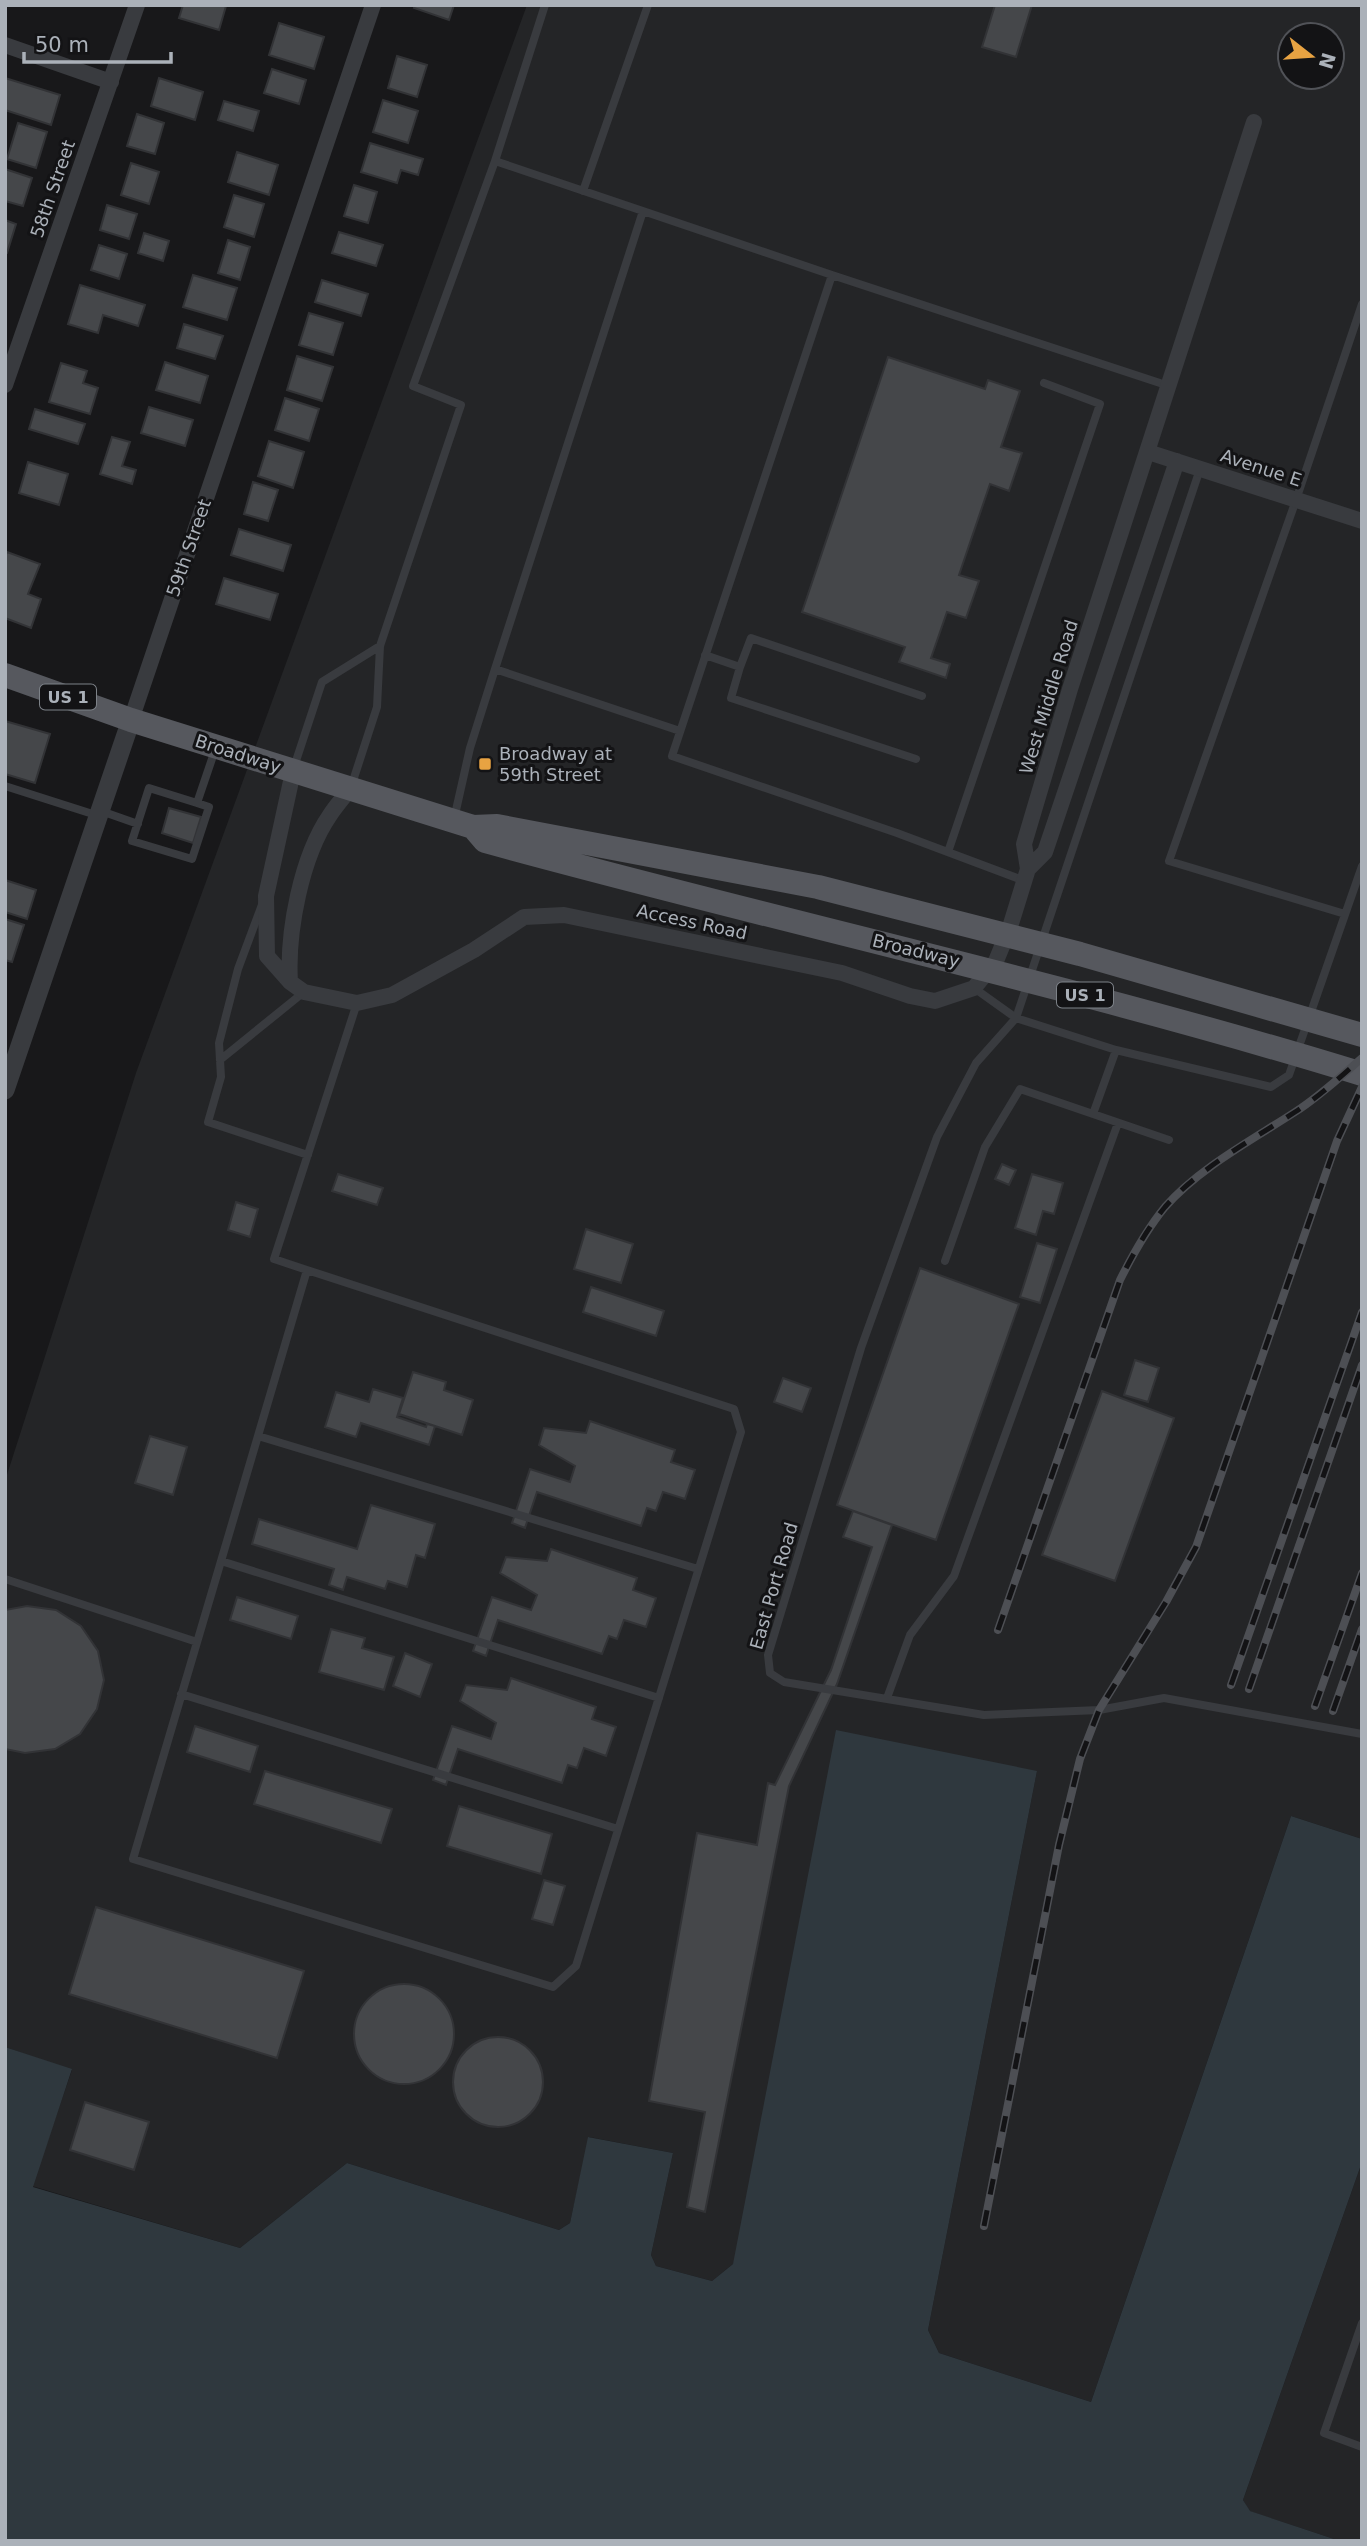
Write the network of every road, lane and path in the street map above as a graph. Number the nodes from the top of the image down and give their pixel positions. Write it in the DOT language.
graph roads {
  1 [pos="137,5"];
  2 [pos="373,5"];
  3 [pos="545,5"];
  4 [pos="648,5"];
  5 [pos="5,45"];
  6 [pos="111,82"];
  7 [pos="1255,122"];
  8 [pos="495,161"];
  9 [pos="583,191"];
  10 [pos="643,211"];
  11 [pos="832,275"];
  12 [pos="1362,304"];
  13 [pos="1044,383"];
  14 [pos="5,385"];
  15 [pos="1169,386"];
  16 [pos="1148,452"];
  17 [pos="1177,461"];
  18 [pos="1200,469"];
  19 [pos="1296,500"];
  20 [pos="1362,521"];
  21 [pos="380,646"];
  22 [pos="705,655"];
  23 [pos="740,667"];
  24 [pos="495,669"];
  25 [pos="5,675"];
  26 [pos="922,696"];
  27 [pos="131,720"];
  28 [pos="680,731"];
  29 [pos="215,747"];
  30 [pos="916,759"];
  31 [pos="293,772"];
  32 [pos="5,786"];
  33 [pos="350,789"];
  34 [pos="197,803"];
  35 [pos="99,813"];
  36 [pos="138,824"];
  37 [pos="463,824"];
  38 [pos="948,852"];
  39 [pos="1362,866"];
  40 [pos="1026,875"];
  41 [pos="266,897"];
  42 [pos="1345,914"];
  43 [pos="290,982"];
  44 [pos="974,988"];
  45 [pos="304,992"];
  46 [pos="357,1003"];
  47 [pos="1016,1018"];
  48 [pos="1362,1035"];
  49 [pos="1116,1050"];
  50 [pos="220,1060"];
  51 [pos="1362,1074"];
  52 [pos="5,1090"];
  53 [pos="1093,1114"];
  54 [pos="1118,1123"];
  55 [pos="1169,1140"];
  56 [pos="308,1155"];
  57 [pos="945,1261"];
  58 [pos="307,1270"];
  59 [pos="258,1436"];
  60 [pos="220,1561"];
  61 [pos="698,1569"];
  62 [pos="5,1579"];
  63 [pos="197,1642"];
  64 [pos="181,1695"];
  65 [pos="659,1698"];
  66 [pos="887,1698"];
  67 [pos="1362,1734"];
  68 [pos="618,1829"];
  69 [pos="1362,2323"];
  70 [pos="1362,2447"];
  1 -- 6 [label="street, 58th Street"];
  2 -- 27 [label="street, 59th Street"];
  3 -- 8 [label="lane"];
  4 -- 9 [label="lane"];
  5 -- 6 [label="street"];
  6 -- 14 [label="street, 58th Street"];
  7 -- 15 [label="street, West Middle Road"];
  8 -- 9 [label="lane"];
  8 -- 21 [label="lane"];
  9 -- 10 [label="lane"];
  10 -- 11 [label="lane"];
  10 -- 24 [label="lane"];
  11 -- 15 [label="lane"];
  11 -- 22 [label="lane"];
  12 -- 19 [label="lane"];
  13 -- 38 [label="lane"];
  15 -- 16 [label="street, West Middle Road"];
  16 -- 17 [label="street, Avenue E"];
  16 -- 40 [label="street, West Middle Road"];
  17 -- 18 [label="street, Avenue E"];
  17 -- 40 [label="street"];
  18 -- 19 [label="street, Avenue E"];
  18 -- 47 [label="lane"];
  19 -- 20 [label="street, Avenue E"];
  19 -- 42 [label="lane"];
  21 -- 31 [label="lane"];
  21 -- 33 [label="lane"];
  22 -- 23 [label="lane"];
  22 -- 28 [label="lane"];
  23 -- 26 [label="lane"];
  23 -- 30 [label="lane"];
  24 -- 28 [label="lane"];
  24 -- 37 [label="lane"];
  25 -- 27 [label="main road, Broadway / US 1"];
  27 -- 29 [label="main road, Broadway / US 1"];
  27 -- 35 [label="street, 59th Street"];
  28 -- 38 [label="lane"];
  29 -- 31 [label="main road, Broadway / US 1"];
  29 -- 34 [label="lane"];
  31 -- 33 [label="main road, Broadway / US 1"];
  31 -- 41 [label="street, Access Road"];
  32 -- 35 [label="lane"];
  33 -- 37 [label="main road, Broadway / US 1"];
  33 -- 43 [label="street"];
  34 -- 36 [label="lane"];
  34 -- 36 [label="lane"];
  35 -- 36 [label="lane"];
  35 -- 52 [label="street, 59th Street"];
  37 -- 48 [label="main road, Broadway / US 1"];
  37 -- 51 [label="main road, Broadway / US 1"];
  38 -- 40 [label="lane"];
  39 -- 42 [label="lane"];
  40 -- 44 [label="street"];
  41 -- 43 [label="street, Access Road"];
  41 -- 50 [label="lane"];
  42 -- 49 [label="lane"];
  43 -- 45 [label="street, Access Road"];
  44 -- 46 [label="street, Access Road"];
  44 -- 47 [label="lane"];
  45 -- 46 [label="street, Access Road"];
  45 -- 50 [label="lane"];
  46 -- 56 [label="lane"];
  47 -- 49 [label="lane"];
  47 -- 66 [label="lane, East Port Road"];
  49 -- 53 [label="lane"];
  50 -- 56 [label="lane"];
  53 -- 54 [label="lane"];
  53 -- 57 [label="lane"];
  54 -- 55 [label="lane"];
  54 -- 66 [label="lane"];
  56 -- 58 [label="lane"];
  58 -- 59 [label="lane"];
  58 -- 61 [label="lane"];
  59 -- 60 [label="lane"];
  59 -- 61 [label="lane"];
  60 -- 63 [label="lane"];
  60 -- 65 [label="lane"];
  61 -- 65 [label="lane"];
  62 -- 63 [label="lane"];
  63 -- 64 [label="lane"];
  64 -- 68 [label="lane"];
  64 -- 68 [label="lane"];
  65 -- 68 [label="lane"];
  66 -- 67 [label="lane, East Port Road"];
  69 -- 70 [label="lane"];
}
